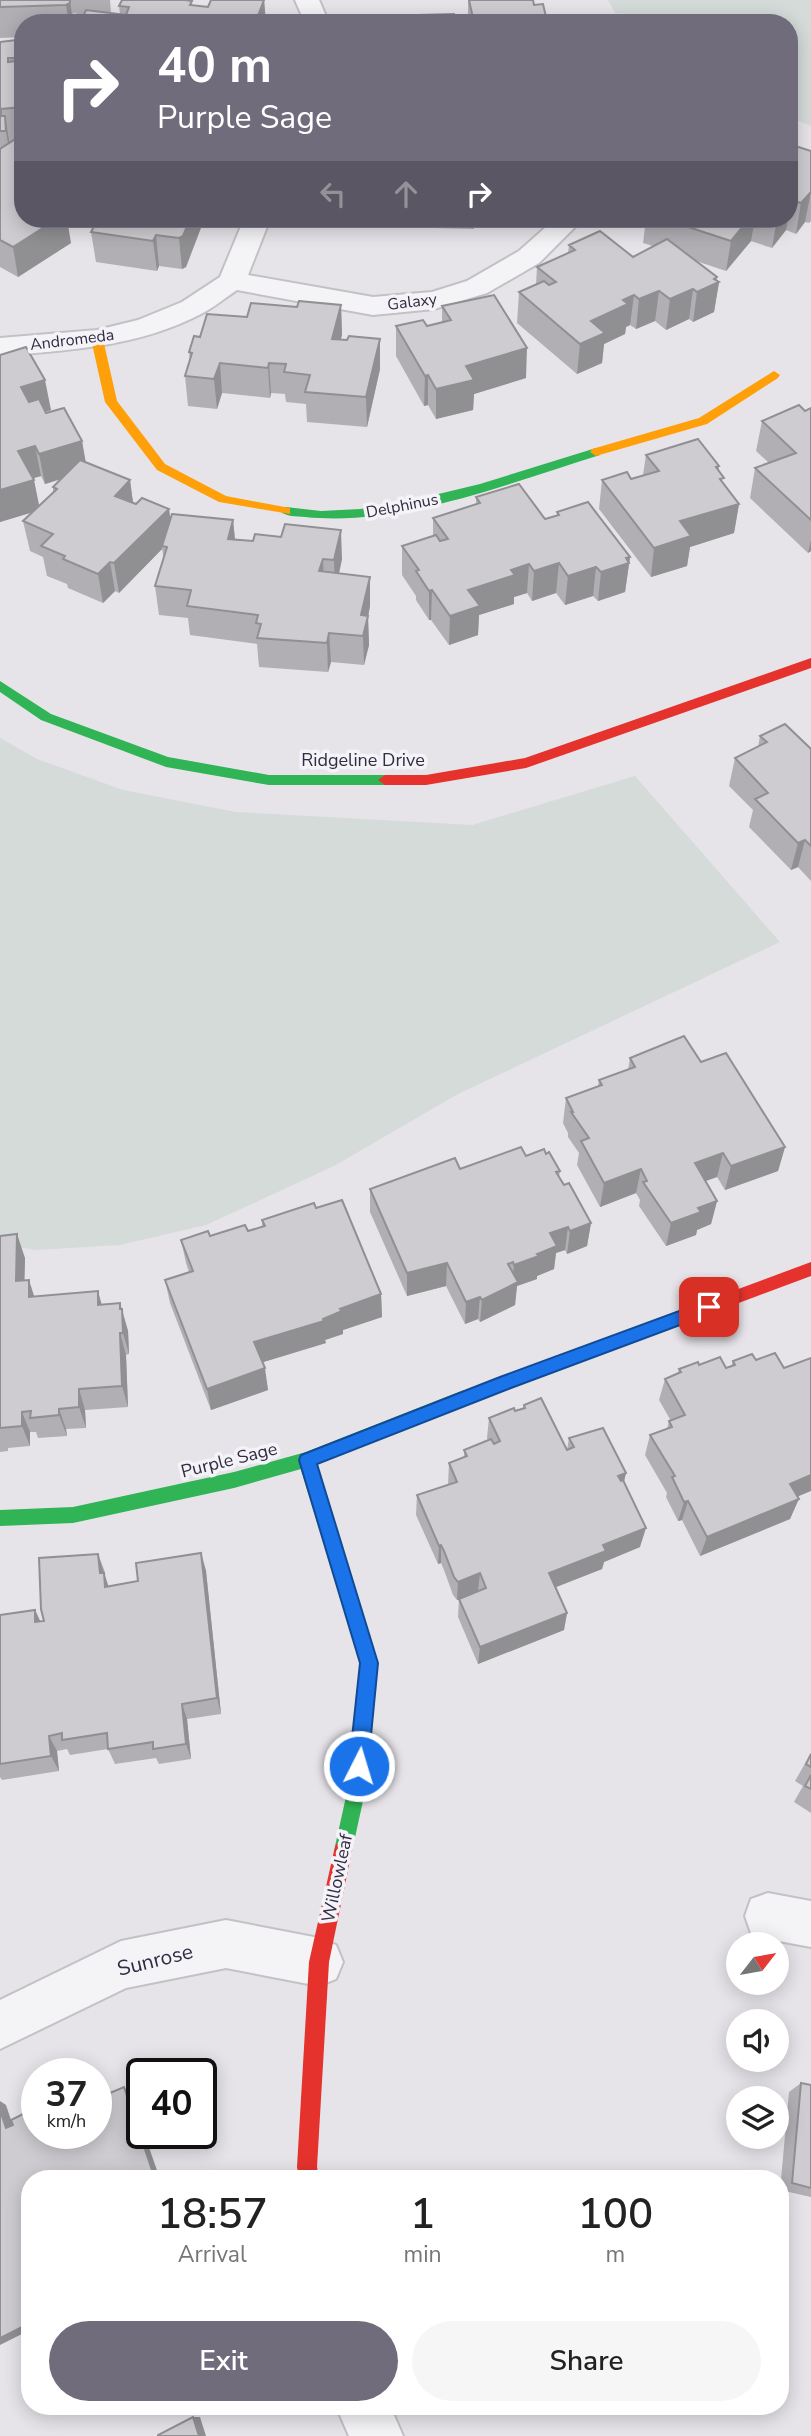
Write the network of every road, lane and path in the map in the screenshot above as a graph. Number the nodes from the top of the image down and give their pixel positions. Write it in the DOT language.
graph roads {
  1 [pos="253,228"];
  2 [pos="560,228"];
  3 [pos="232,281"];
  4 [pos="97,339"];
  5 [pos="0,347"];
  6 [pos="775,375"];
  7 [pos="811,663"];
  8 [pos="0,686"];
  9 [pos="811,1269"];
  10 [pos="307,1460"];
  11 [pos="0,1518"];
  12 [pos="319,1962"];
  13 [pos="0,2025"];
  14 [pos="308,2170"];
  15 [pos="366,2415"];
  16 [pos="377,2436"];
  1 -- 3 [label="street"];
  2 -- 3 [label="street, Galaxy"];
  3 -- 4 [label="street, Andromeda"];
  4 -- 5 [label="street, Andromeda"];
  4 -- 6 [label="street, Delphinus"];
  7 -- 8 [label="street, Ridgeline Drive"];
  9 -- 10 [label="street, Purple Sage"];
  10 -- 11 [label="street, Purple Sage"];
  10 -- 12 [label="street, Willowleaf"];
  12 -- 13 [label="street, Sunrose"];
  12 -- 14 [label="street, Willowleaf"];
  15 -- 16 [label="street"];
}
